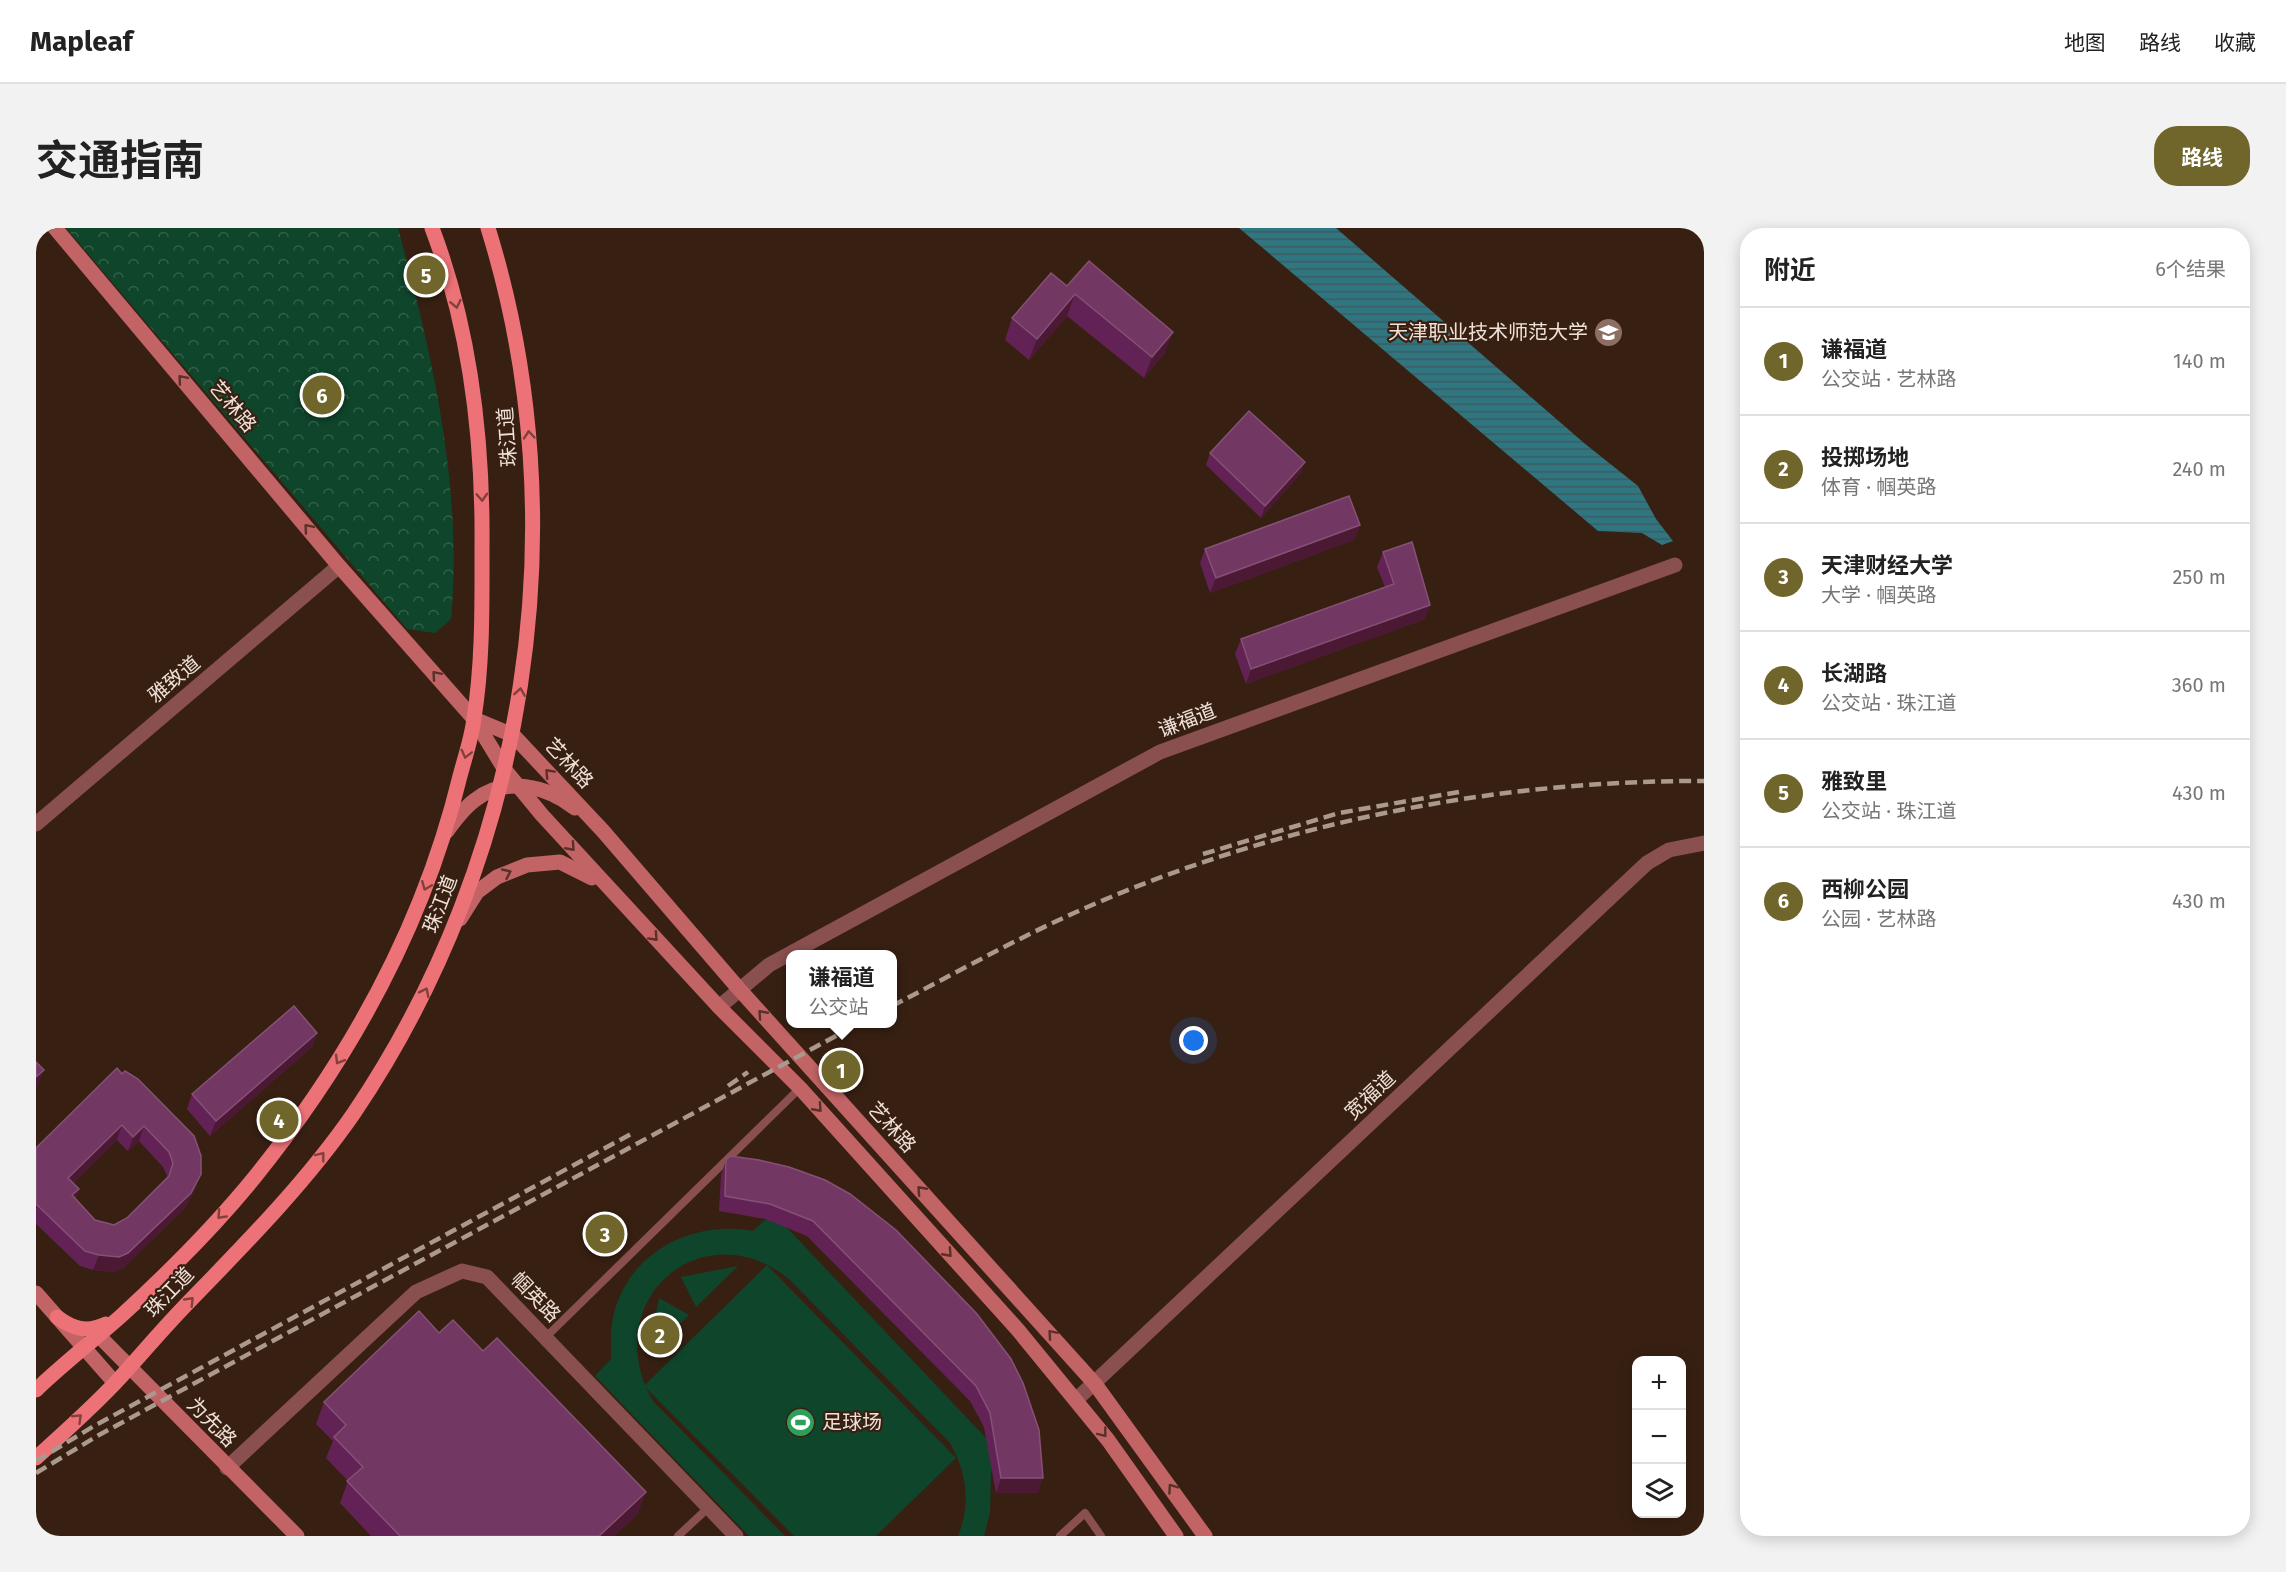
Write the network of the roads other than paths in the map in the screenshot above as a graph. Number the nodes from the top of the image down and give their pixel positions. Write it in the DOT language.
graph roads {
  1 [pos="55,228"];
  2 [pos="432,228"];
  3 [pos="488,228"];
  4 [pos="1675,565"];
  5 [pos="339,566"];
  6 [pos="474,719"];
  7 [pos="513,735"];
  8 [pos="506,770"];
  9 [pos="518,786"];
  10 [pos="501,788"];
  11 [pos="36,824"];
  12 [pos="447,831"];
  13 [pos="603,831"];
  14 [pos="1704,843"];
  15 [pos="614,895"];
  16 [pos="454,930"];
  17 [pos="797,950"];
  18 [pos="786,956"];
  19 [pos="739,989"];
  20 [pos="719,1007"];
  21 [pos="800,1088"];
  22 [pos="36,1293"];
  23 [pos="36,1307"];
  24 [pos="119,1317"];
  25 [pos="54,1321"];
  26 [pos="98,1335"];
  27 [pos="546,1337"];
  28 [pos="149,1343"];
  29 [pos="78,1350"];
  30 [pos="117,1354"];
  31 [pos="129,1367"];
  32 [pos="1095,1384"];
  33 [pos="112,1386"];
  34 [pos="36,1390"];
  35 [pos="1077,1399"];
  36 [pos="36,1458"];
  37 [pos="227,1468"];
  38 [pos="708,1508"];
  39 [pos="297,1536"];
  40 [pos="678,1536"];
  41 [pos="736,1536"];
  42 [pos="1061,1536"];
  43 [pos="1101,1536"];
  44 [pos="1176,1536"];
  45 [pos="1205,1536"];
  5 -- 1 [label="street, 艺林路, one-way"];
  2 -- 6 [label="main road, 珠江道, one-way"];
  7 -- 3 [label="main road, 珠江道, one-way"];
  4 -- 17 [label="street, 谦福道"];
  6 -- 5 [label="street, 艺林路, one-way"];
  5 -- 11 [label="street, 雅致道"];
  6 -- 7 [label="street, 艺林路"];
  6 -- 8 [label="street, 艺林路"];
  6 -- 12 [label="main road, 珠江道, one-way"];
  7 -- 8 [label="main road, 珠江道"];
  13 -- 7 [label="street, 艺林路, one-way"];
  8 -- 9 [label="street, 艺林路"];
  8 -- 10 [label="main road, 珠江道"];
  9 -- 10 [label="street"];
  9 -- 13 [label="street"];
  9 -- 15 [label="street, 艺林路, one-way"];
  10 -- 12 [label="street"];
  10 -- 16 [label="main road, 珠江道"];
  12 -- 24 [label="main road, 珠江道, one-way"];
  13 -- 19 [label="street, 艺林路"];
  14 -- 32 [label="street, 宽福道"];
  16 -- 15 [label="street, one-way"];
  15 -- 20 [label="street, 艺林路, one-way"];
  28 -- 16 [label="main road, 珠江道, one-way"];
  18 -- 19 [label="street, 谦福道"];
  19 -- 20 [label="street, 谦福道"];
  32 -- 19 [label="street, 艺林路, one-way"];
  20 -- 21 [label="street, 艺林路"];
  21 -- 27 [label="lane"];
  21 -- 35 [label="street, 艺林路, one-way"];
  22 -- 25 [label="street"];
  23 -- 25 [label="street"];
  24 -- 25 [label="main road"];
  24 -- 26 [label="main road, 珠江道"];
  25 -- 29 [label="street"];
  26 -- 29 [label="main road, 珠江道"];
  26 -- 30 [label="street, 为先路"];
  27 -- 37 [label="street, 帼英路"];
  27 -- 38 [label="street, 帼英路"];
  28 -- 30 [label="street"];
  28 -- 31 [label="main road, 珠江道"];
  29 -- 30 [label="street"];
  29 -- 33 [label="street"];
  29 -- 34 [label="main road, 珠江道"];
  30 -- 31 [label="street, 为先路"];
  31 -- 33 [label="main road, 珠江道"];
  31 -- 37 [label="street, 为先路"];
  32 -- 35 [label="street, 宽福道"];
  45 -- 32 [label="street, 艺林路, one-way"];
  36 -- 33 [label="main road, 珠江道, one-way"];
  35 -- 44 [label="street, 艺林路, one-way"];
  37 -- 39 [label="street, 为先路"];
  38 -- 40 [label="lane"];
  38 -- 41 [label="street, 帼英路"];
  42 -- 43 [label="lane"];
}
